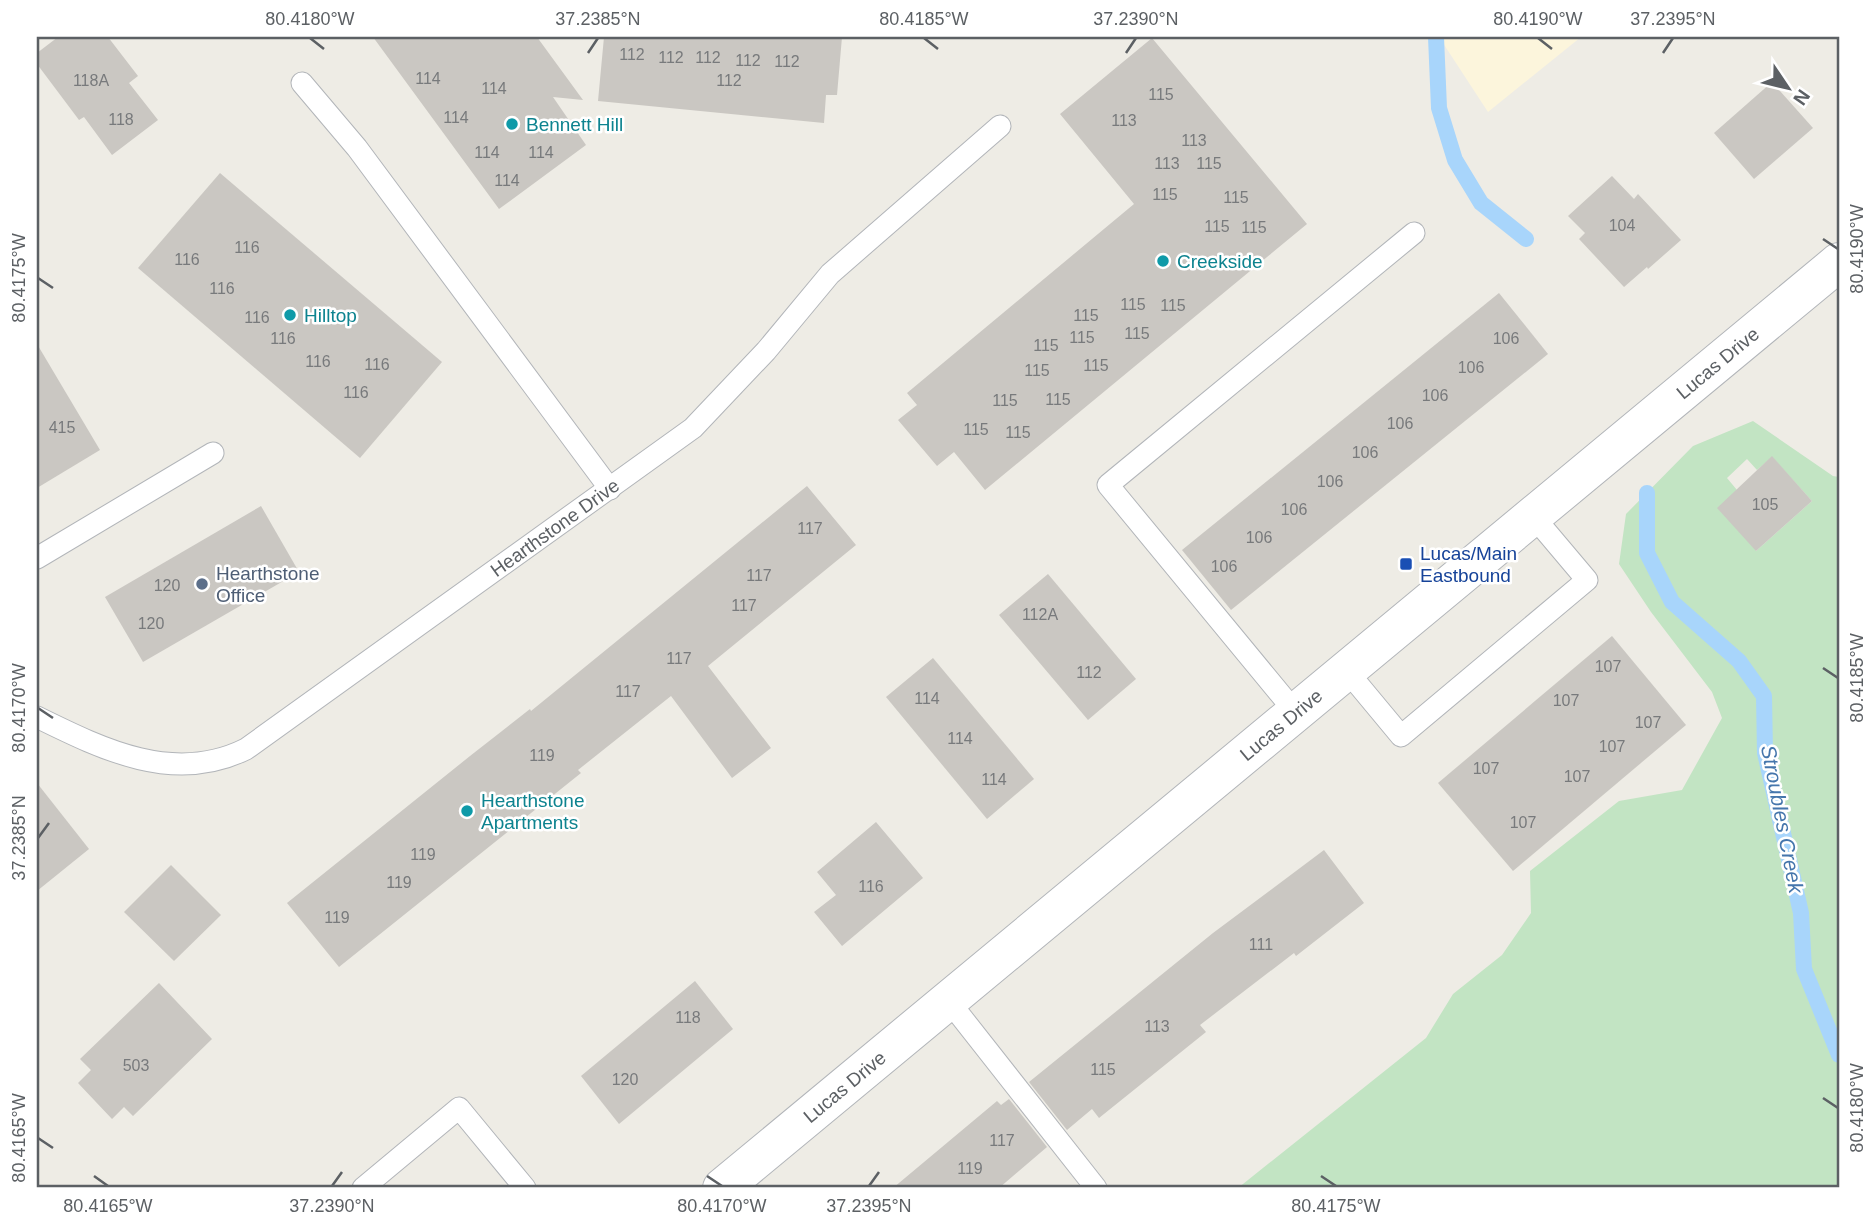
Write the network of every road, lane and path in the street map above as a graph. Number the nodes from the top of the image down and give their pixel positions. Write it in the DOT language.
graph roads {
  1 [pos="302,83"];
  2 [pos="1000,126"];
  3 [pos="1414,233"];
  4 [pos="1839,262"];
  5 [pos="213,453"];
  6 [pos="610,489"];
  7 [pos="1533,516"];
  8 [pos="37,558"];
  9 [pos="1347,671"];
  10 [pos="1296,713"];
  11 [pos="37,717"];
  12 [pos="948,1000"];
  13 [pos="363,1188"];
  14 [pos="526,1188"];
  15 [pos="722,1188"];
  16 [pos="1096,1188"];
  1 -- 6 [label="lane"];
  2 -- 6 [label="lane, Hearthstone Drive"];
  3 -- 10 [label="lane"];
  4 -- 7 [label="street, Lucas Drive"];
  5 -- 8 [label="lane"];
  6 -- 11 [label="lane, Hearthstone Drive"];
  7 -- 9 [label="street, Lucas Drive"];
  7 -- 9 [label="lane"];
  9 -- 10 [label="street, Lucas Drive"];
  10 -- 12 [label="street, Lucas Drive"];
  12 -- 15 [label="street, Lucas Drive"];
  12 -- 16 [label="lane"];
  13 -- 14 [label="lane"];
}
